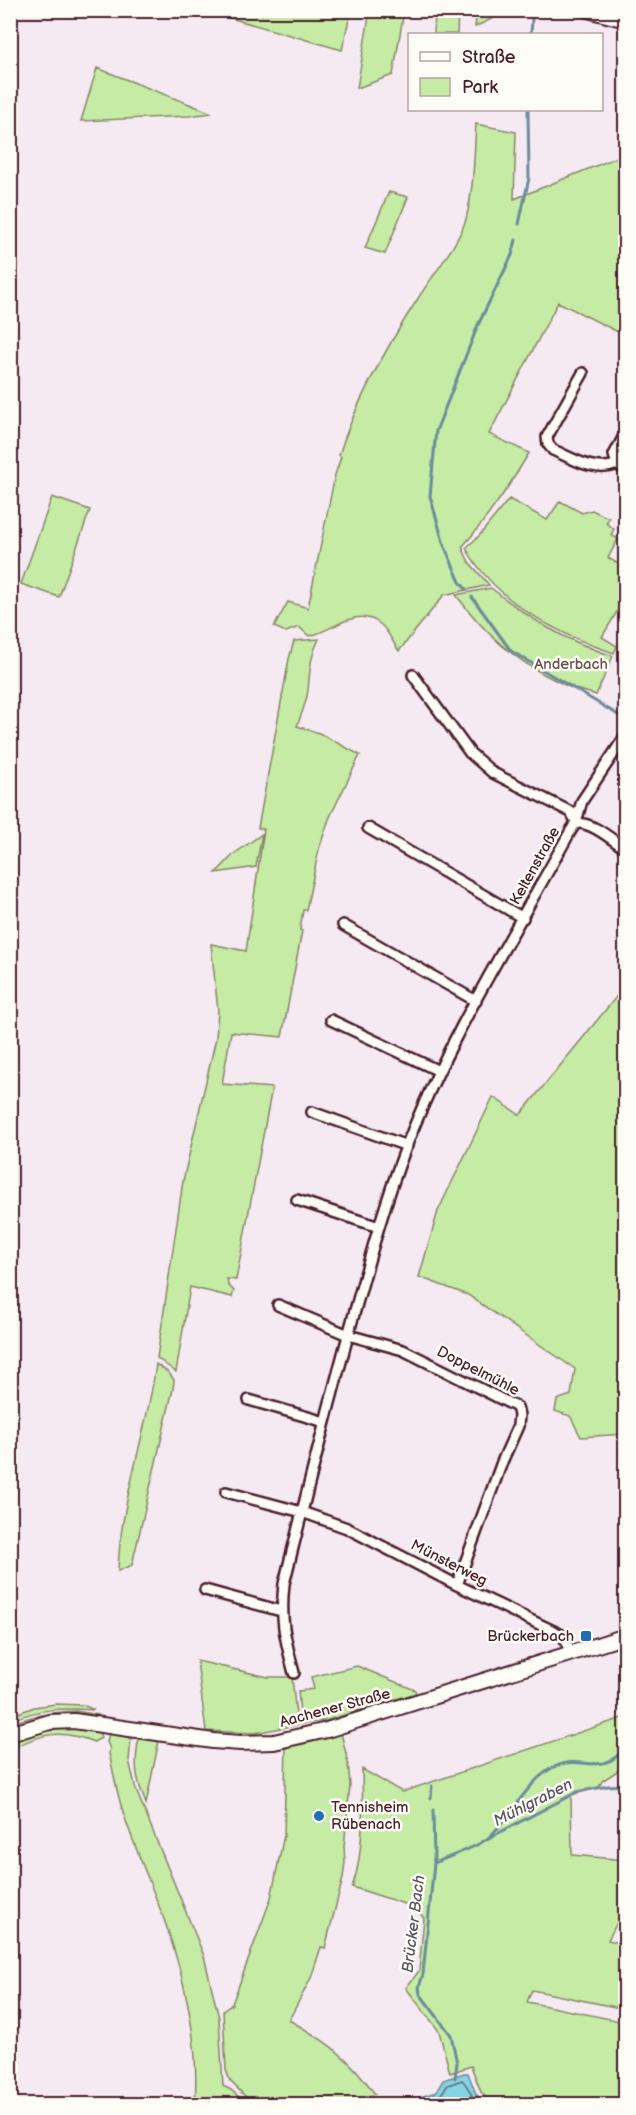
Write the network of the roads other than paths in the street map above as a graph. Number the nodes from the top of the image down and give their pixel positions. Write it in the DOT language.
graph roads {
  1 [pos="588,10"];
  2 [pos="626,20"];
  3 [pos="582,373"];
  4 [pos="626,432"];
  5 [pos="617,464"];
  6 [pos="626,471"];
  7 [pos="413,675"];
  8 [pos="626,735"];
  9 [pos="578,823"];
  10 [pos="368,828"];
  11 [pos="626,849"];
  12 [pos="523,918"];
  13 [pos="343,925"];
  14 [pos="476,1001"];
  15 [pos="332,1020"];
  16 [pos="439,1071"];
  17 [pos="312,1112"];
  18 [pos="407,1146"];
  19 [pos="297,1200"];
  20 [pos="379,1227"];
  21 [pos="278,1305"];
  22 [pos="348,1335"];
  23 [pos="249,1400"];
  24 [pos="325,1422"];
  25 [pos="226,1492"];
  26 [pos="302,1512"];
  27 [pos="457,1585"];
  28 [pos="205,1590"];
  29 [pos="281,1611"];
  30 [pos="626,1636"];
  31 [pos="570,1655"];
  32 [pos="294,1673"];
  33 [pos="10,1734"];
  1 -- 2 [label="main road"];
  3 -- 5 [label="street"];
  4 -- 5 [label="street"];
  5 -- 6 [label="street"];
  7 -- 9 [label="street"];
  8 -- 9 [label="street, Keltenstraße"];
  9 -- 11 [label="street"];
  9 -- 12 [label="street, Keltenstraße"];
  10 -- 12 [label="street, Keltenstraße"];
  12 -- 14 [label="street, Keltenstraße"];
  13 -- 14 [label="street"];
  14 -- 16 [label="street, Keltenstraße"];
  15 -- 16 [label="street"];
  16 -- 18 [label="street, Keltenstraße"];
  17 -- 18 [label="street"];
  18 -- 20 [label="street, Keltenstraße"];
  19 -- 20 [label="street"];
  20 -- 22 [label="street, Keltenstraße"];
  21 -- 22 [label="street"];
  22 -- 24 [label="street, Keltenstraße"];
  22 -- 27 [label="street, Doppelmühle"];
  23 -- 24 [label="street"];
  24 -- 26 [label="street, Keltenstraße"];
  25 -- 26 [label="street"];
  26 -- 27 [label="street, Münsterweg"];
  26 -- 29 [label="street, Keltenstraße"];
  27 -- 31 [label="street, Münsterweg"];
  28 -- 29 [label="street"];
  29 -- 32 [label="street, Keltenstraße"];
  30 -- 31 [label="main road, Aachener Straße"];
  31 -- 33 [label="main road, Aachener Straße"];
}
